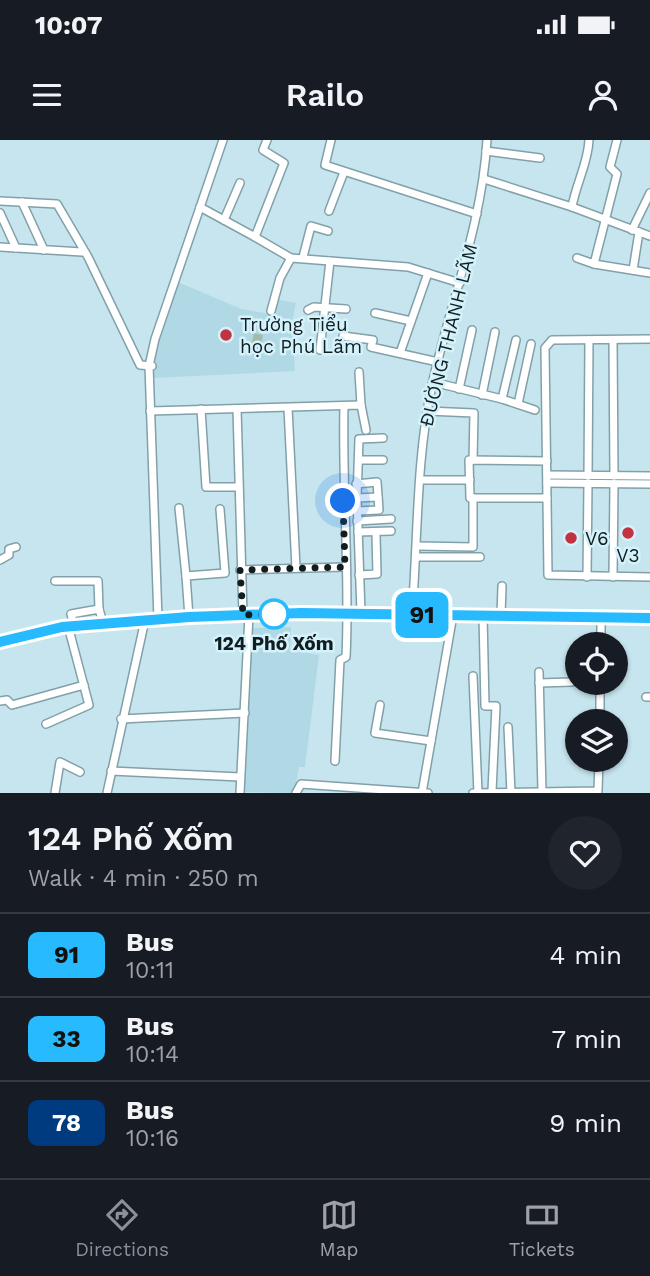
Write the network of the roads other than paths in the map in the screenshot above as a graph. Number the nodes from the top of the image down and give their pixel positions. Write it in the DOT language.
graph roads {
  1 [pos="223,140"];
  2 [pos="267,140"];
  3 [pos="486,140"];
  4 [pos="589,140"];
  5 [pos="617,140"];
  6 [pos="330,141"];
  7 [pos="486,151"];
  8 [pos="540,158"];
  9 [pos="344,172"];
  10 [pos="484,180"];
  11 [pos="240,183"];
  12 [pos="650,193"];
  13 [pos="0,201"];
  14 [pos="22,202"];
  15 [pos="572,206"];
  16 [pos="200,207"];
  17 [pos="329,211"];
  18 [pos="0,213"];
  19 [pos="477,214"];
  20 [pos="224,220"];
  21 [pos="604,220"];
  22 [pos="635,231"];
  23 [pos="328,232"];
  24 [pos="650,236"];
  25 [pos="256,237"];
  26 [pos="0,247"];
  27 [pos="16,248"];
  28 [pos="44,250"];
  29 [pos="82,251"];
  30 [pos="303,257"];
  31 [pos="291,258"];
  32 [pos="577,258"];
  33 [pos="330,261"];
  34 [pos="594,264"];
  35 [pos="633,270"];
  36 [pos="428,273"];
  37 [pos="650,273"];
  38 [pos="460,283"];
  39 [pos="325,307"];
  40 [pos="346,309"];
  41 [pos="308,310"];
  42 [pos="271,311"];
  43 [pos="375,313"];
  44 [pos="411,321"];
  45 [pos="472,330"];
  46 [pos="495,332"];
  47 [pos="343,336"];
  48 [pos="650,339"];
  49 [pos="516,340"];
  50 [pos="589,340"];
  51 [pos="613,340"];
  52 [pos="531,344"];
  53 [pos="320,350"];
  54 [pos="400,353"];
  55 [pos="438,362"];
  56 [pos="151,365"];
  57 [pos="359,372"];
  58 [pos="433,382"];
  59 [pos="459,389"];
  60 [pos="482,395"];
  61 [pos="502,398"];
  62 [pos="518,404"];
  63 [pos="361,405"];
  64 [pos="344,406"];
  65 [pos="288,408"];
  66 [pos="201,409"];
  67 [pos="237,409"];
  68 [pos="535,410"];
  69 [pos="150,411"];
  70 [pos="427,411"];
  71 [pos="366,430"];
  72 [pos="383,438"];
  73 [pos="359,460"];
  74 [pos="383,460"];
  75 [pos="473,460"];
  76 [pos="547,461"];
  77 [pos="650,476"];
  78 [pos="547,479"];
  79 [pos="420,480"];
  80 [pos="470,480"];
  81 [pos="588,480"];
  82 [pos="614,480"];
  83 [pos="356,484"];
  84 [pos="650,484"];
  85 [pos="238,486"];
  86 [pos="378,497"];
  87 [pos="356,498"];
  88 [pos="474,498"];
  89 [pos="547,498"];
  90 [pos="179,508"];
  91 [pos="220,509"];
  92 [pos="357,511"];
  93 [pos="391,519"];
  94 [pos="357,520"];
  95 [pos="391,531"];
  96 [pos="358,532"];
  97 [pos="376,536"];
  98 [pos="417,546"];
  99 [pos="16,547"];
  100 [pos="416,557"];
  101 [pos="480,557"];
  102 [pos="0,560"];
  103 [pos="376,560"];
  104 [pos="358,561"];
  105 [pos="345,567"];
  106 [pos="296,568"];
  107 [pos="240,570"];
  108 [pos="359,575"];
  109 [pos="186,576"];
  110 [pos="587,577"];
  111 [pos="613,577"];
  112 [pos="650,577"];
  113 [pos="55,581"];
  114 [pos="502,586"];
  115 [pos="99,609"];
  116 [pos="348,613"];
  117 [pos="361,613"];
  118 [pos="412,614"];
  119 [pos="246,615"];
  120 [pos="453,615"];
  121 [pos="483,615"];
  122 [pos="501,615"];
  123 [pos="189,617"];
  124 [pos="601,617"];
  125 [pos="650,618"];
  126 [pos="158,619"];
  127 [pos="145,620"];
  128 [pos="103,623"];
  129 [pos="71,626"];
  130 [pos="601,632"];
  131 [pos="0,642"];
  132 [pos="538,672"];
  133 [pos="473,676"];
  134 [pos="565,682"];
  135 [pos="539,683"];
  136 [pos="84,685"];
  137 [pos="0,701"];
  138 [pos="380,705"];
  139 [pos="245,713"];
  140 [pos="121,719"];
  141 [pos="46,724"];
  142 [pos="508,727"];
  143 [pos="431,741"];
  144 [pos="335,761"];
  145 [pos="111,771"];
  146 [pos="80,772"];
  147 [pos="599,772"];
  148 [pos="240,777"];
  149 [pos="492,791"];
  150 [pos="511,791"];
  151 [pos="542,791"];
  152 [pos="368,792"];
  153 [pos="55,793"];
  154 [pos="107,793"];
  155 [pos="240,793"];
  156 [pos="296,793"];
  157 [pos="422,793"];
  158 [pos="428,793"];
  159 [pos="476,793"];
  1 -- 16 [label="street"];
  2 -- 25 [label="street"];
  3 -- 7 [label="street, ĐƯỜNG THANH LÃM"];
  4 -- 15 [label="street"];
  5 -- 21 [label="street"];
  6 -- 9 [label="street"];
  7 -- 8 [label="street"];
  7 -- 10 [label="street, ĐƯỜNG THANH LÃM"];
  9 -- 17 [label="street"];
  9 -- 19 [label="street"];
  10 -- 15 [label="street"];
  10 -- 19 [label="street, ĐƯỜNG THANH LÃM"];
  11 -- 20 [label="street"];
  12 -- 22 [label="street"];
  13 -- 14 [label="street"];
  14 -- 28 [label="street"];
  14 -- 29 [label="street"];
  15 -- 21 [label="street"];
  16 -- 20 [label="street"];
  16 -- 56 [label="street"];
  18 -- 27 [label="street"];
  19 -- 38 [label="street, ĐƯỜNG THANH LÃM"];
  20 -- 25 [label="street"];
  21 -- 22 [label="street"];
  21 -- 34 [label="street"];
  22 -- 24 [label="street"];
  22 -- 35 [label="street"];
  23 -- 30 [label="street"];
  25 -- 31 [label="street"];
  26 -- 27 [label="street"];
  27 -- 28 [label="street"];
  28 -- 29 [label="street"];
  29 -- 56 [label="street"];
  30 -- 31 [label="street"];
  30 -- 33 [label="street"];
  31 -- 42 [label="street"];
  32 -- 34 [label="street"];
  33 -- 36 [label="street"];
  33 -- 39 [label="street"];
  34 -- 35 [label="street"];
  35 -- 37 [label="street"];
  36 -- 38 [label="street"];
  36 -- 44 [label="street"];
  38 -- 55 [label="street, ĐƯỜNG THANH LÃM"];
  39 -- 40 [label="street"];
  39 -- 41 [label="street"];
  39 -- 53 [label="street"];
  43 -- 44 [label="street"];
  44 -- 54 [label="street"];
  45 -- 59 [label="street"];
  46 -- 60 [label="street"];
  47 -- 54 [label="street"];
  48 -- 51 [label="street"];
  49 -- 61 [label="street"];
  50 -- 51 [label="street"];
  50 -- 76 [label="street"];
  50 -- 81 [label="street"];
  51 -- 82 [label="street"];
  52 -- 62 [label="street"];
  54 -- 55 [label="street"];
  55 -- 58 [label="street, ĐƯỜNG THANH LÃM"];
  56 -- 69 [label="street"];
  57 -- 63 [label="street"];
  58 -- 59 [label="street"];
  58 -- 70 [label="street, ĐƯỜNG THANH LÃM"];
  59 -- 60 [label="street"];
  60 -- 61 [label="street"];
  61 -- 62 [label="street"];
  62 -- 68 [label="street"];
  63 -- 64 [label="street"];
  63 -- 71 [label="street"];
  64 -- 65 [label="street"];
  64 -- 105 [label="street"];
  65 -- 67 [label="street"];
  65 -- 106 [label="street"];
  66 -- 67 [label="street"];
  66 -- 69 [label="street"];
  66 -- 85 [label="street"];
  67 -- 85 [label="street"];
  69 -- 126 [label="street"];
  70 -- 75 [label="street"];
  70 -- 79 [label="street, ĐƯỜNG THANH LÃM"];
  72 -- 73 [label="street"];
  73 -- 74 [label="street"];
  73 -- 83 [label="street"];
  75 -- 76 [label="street"];
  75 -- 80 [label="street"];
  76 -- 78 [label="street"];
  77 -- 82 [label="street"];
  78 -- 81 [label="street"];
  78 -- 89 [label="street"];
  79 -- 80 [label="street"];
  79 -- 98 [label="street, ĐƯỜNG THANH LÃM"];
  80 -- 88 [label="street"];
  81 -- 82 [label="street"];
  81 -- 110 [label="street"];
  82 -- 84 [label="street"];
  82 -- 111 [label="street"];
  83 -- 86 [label="street"];
  83 -- 87 [label="street"];
  85 -- 107 [label="street"];
  86 -- 87 [label="street"];
  86 -- 92 [label="street"];
  87 -- 92 [label="street"];
  88 -- 89 [label="street"];
  88 -- 98 [label="street"];
  89 -- 110 [label="street"];
  90 -- 109 [label="street"];
  91 -- 109 [label="street"];
  92 -- 94 [label="street"];
  93 -- 94 [label="street"];
  94 -- 96 [label="street"];
  95 -- 96 [label="street"];
  96 -- 104 [label="street"];
  97 -- 103 [label="street"];
  98 -- 100 [label="street, ĐƯỜNG THANH LÃM"];
  99 -- 102 [label="street"];
  100 -- 101 [label="street"];
  100 -- 118 [label="street, ĐƯỜNG THANH LÃM"];
  103 -- 104 [label="street"];
  103 -- 108 [label="street"];
  104 -- 108 [label="street"];
  105 -- 106 [label="street"];
  105 -- 116 [label="street"];
  106 -- 107 [label="street"];
  107 -- 119 [label="street"];
  108 -- 117 [label="street"];
  109 -- 123 [label="street"];
  110 -- 111 [label="street"];
  111 -- 112 [label="street"];
  113 -- 115 [label="street"];
  114 -- 122 [label="street"];
  115 -- 128 [label="street"];
  115 -- 129 [label="street"];
  116 -- 117 [label="highway"];
  116 -- 119 [label="highway"];
  116 -- 144 [label="street"];
  117 -- 118 [label="highway"];
  118 -- 120 [label="highway"];
  119 -- 123 [label="highway"];
  119 -- 139 [label="street"];
  120 -- 121 [label="highway"];
  120 -- 143 [label="street"];
  121 -- 122 [label="highway"];
  121 -- 149 [label="street"];
  122 -- 124 [label="highway"];
  123 -- 126 [label="highway"];
  124 -- 125 [label="highway"];
  124 -- 130 [label="street"];
  126 -- 127 [label="highway"];
  127 -- 128 [label="highway"];
  127 -- 140 [label="street"];
  128 -- 129 [label="highway"];
  129 -- 131 [label="highway"];
  129 -- 136 [label="street"];
  132 -- 135 [label="street"];
  133 -- 159 [label="street"];
  134 -- 135 [label="street"];
  135 -- 151 [label="street"];
  136 -- 137 [label="street"];
  136 -- 141 [label="street"];
  138 -- 143 [label="street"];
  139 -- 140 [label="street"];
  139 -- 148 [label="street"];
  140 -- 145 [label="street"];
  142 -- 150 [label="street"];
  143 -- 157 [label="street"];
  145 -- 148 [label="street"];
  145 -- 154 [label="street"];
  146 -- 153 [label="street"];
  147 -- 151 [label="street"];
  148 -- 155 [label="street"];
  149 -- 150 [label="street"];
  149 -- 159 [label="street"];
  150 -- 151 [label="street"];
  152 -- 156 [label="street"];
  152 -- 157 [label="street"];
  157 -- 158 [label="street"];
}
